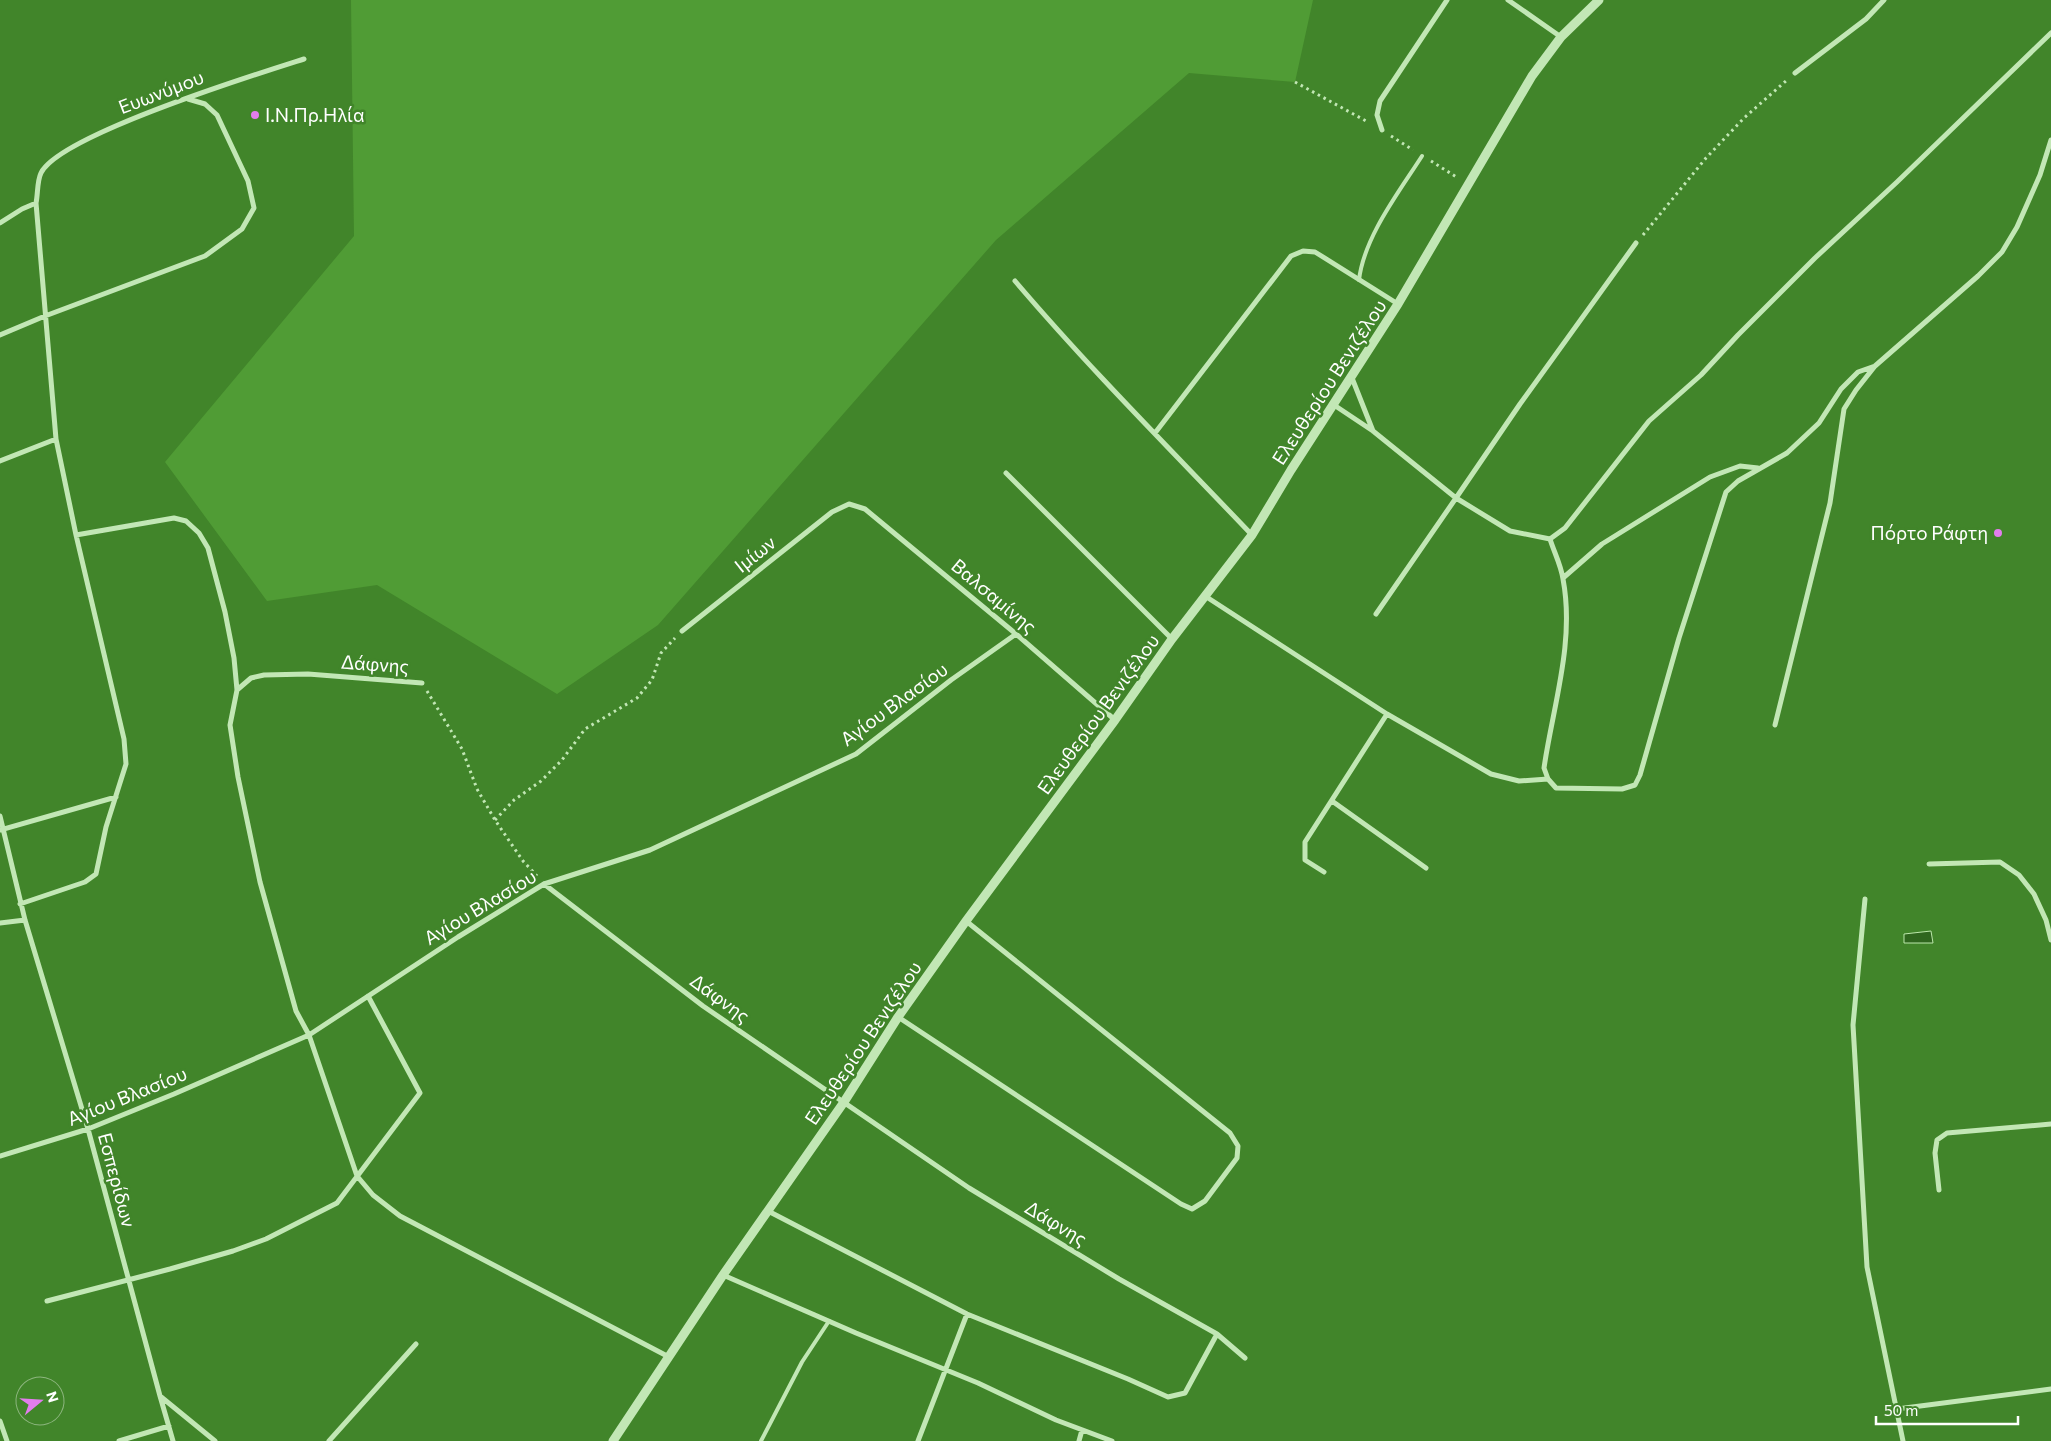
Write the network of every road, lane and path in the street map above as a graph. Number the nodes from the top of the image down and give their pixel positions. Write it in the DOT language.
graph roads {
  1 [pos="1447,0"];
  2 [pos="1508,0"];
  3 [pos="1599,0"];
  4 [pos="1884,0"];
  5 [pos="2051,33"];
  6 [pos="1561,37"];
  7 [pos="304,59"];
  8 [pos="1795,73"];
  9 [pos="188,99"];
  10 [pos="1382,130"];
  11 [pos="2051,140"];
  12 [pos="1422,156"];
  13 [pos="36,203"];
  14 [pos="0,223"];
  15 [pos="1636,243"];
  16 [pos="1360,280"];
  17 [pos="1015,281"];
  18 [pos="1398,304"];
  19 [pos="45,316"];
  20 [pos="0,335"];
  21 [pos="1875,366"];
  22 [pos="1352,378"];
  23 [pos="1334,405"];
  24 [pos="1373,431"];
  25 [pos="1155,433"];
  26 [pos="56,439"];
  27 [pos="0,462"];
  28 [pos="1759,468"];
  29 [pos="1006,474"];
  30 [pos="1456,498"];
  31 [pos="849,504"];
  32 [pos="1252,535"];
  33 [pos="76,536"];
  34 [pos="1550,539"];
  35 [pos="1563,578"];
  36 [pos="1205,596"];
  37 [pos="1376,614"];
  38 [pos="682,631"];
  39 [pos="1016,634"];
  40 [pos="1172,639"];
  41 [pos="422,682"];
  42 [pos="237,690"];
  43 [pos="1387,714"];
  44 [pos="1115,720"];
  45 [pos="1775,725"];
  46 [pos="1548,779"];
  47 [pos="116,797"];
  48 [pos="1332,801"];
  49 [pos="0,816"];
  50 [pos="495,820"];
  51 [pos="2,829"];
  52 [pos="1929,864"];
  53 [pos="1426,868"];
  54 [pos="1324,872"];
  55 [pos="544,884"];
  56 [pos="1865,899"];
  57 [pos="20,904"];
  58 [pos="25,920"];
  59 [pos="966,921"];
  60 [pos="0,923"];
  61 [pos="2051,940"];
  62 [pos="368,996"];
  63 [pos="898,1017"];
  64 [pos="309,1035"];
  65 [pos="844,1102"];
  66 [pos="2051,1124"];
  67 [pos="88,1129"];
  68 [pos="0,1156"];
  69 [pos="358,1176"];
  70 [pos="1939,1190"];
  71 [pos="768,1211"];
  72 [pos="723,1275"];
  73 [pos="129,1280"];
  74 [pos="47,1301"];
  75 [pos="968,1314"];
  76 [pos="829,1321"];
  77 [pos="1217,1334"];
  78 [pos="416,1344"];
  79 [pos="669,1357"];
  80 [pos="1245,1358"];
  81 [pos="944,1370"];
  82 [pos="2051,1389"];
  83 [pos="160,1396"];
  84 [pos="1897,1409"];
  85 [pos="0,1422"];
  86 [pos="168,1426"];
  87 [pos="1082,1430"];
  88 [pos="7,1441"];
  89 [pos="119,1441"];
  90 [pos="173,1441"];
  91 [pos="215,1441"];
  92 [pos="329,1441"];
  93 [pos="613,1441"];
  94 [pos="761,1441"];
  95 [pos="918,1441"];
  96 [pos="1079,1441"];
  97 [pos="1112,1441"];
  98 [pos="1904,1441"];
  1 -- 10 [label="street"];
  2 -- 6 [label="street"];
  3 -- 6 [label="street, Ελευθερίου Βενιζέλου"];
  4 -- 8 [label="street"];
  5 -- 34 [label="street"];
  6 -- 18 [label="street, Ελευθερίου Βενιζέλου"];
  7 -- 9 [label="street, Ευωνύμου"];
  8 -- 15 [label="path"];
  9 -- 13 [label="street, Ευωνύμου"];
  9 -- 19 [label="street"];
  11 -- 21 [label="street"];
  12 -- 16 [label="lane"];
  13 -- 14 [label="street"];
  13 -- 19 [label="street"];
  15 -- 30 [label="street"];
  16 -- 18 [label="street"];
  16 -- 25 [label="street"];
  17 -- 25 [label="street"];
  18 -- 22 [label="street, Ελευθερίου Βενιζέλου"];
  19 -- 20 [label="street"];
  19 -- 26 [label="street"];
  21 -- 28 [label="street"];
  21 -- 45 [label="street"];
  22 -- 23 [label="street, Ελευθερίου Βενιζέλου"];
  22 -- 24 [label="street"];
  23 -- 24 [label="street"];
  23 -- 32 [label="street, Ελευθερίου Βενιζέλου"];
  24 -- 30 [label="street"];
  25 -- 32 [label="street"];
  26 -- 27 [label="street"];
  26 -- 33 [label="street"];
  28 -- 35 [label="street"];
  28 -- 46 [label="street"];
  29 -- 40 [label="street"];
  30 -- 34 [label="street"];
  30 -- 37 [label="street"];
  31 -- 38 [label="street, Ιμίων"];
  31 -- 39 [label="street, Βαλσαμίνης"];
  32 -- 36 [label="street, Ελευθερίου Βενιζέλου"];
  33 -- 42 [label="street"];
  33 -- 47 [label="street"];
  34 -- 35 [label="street"];
  35 -- 46 [label="street"];
  36 -- 40 [label="street, Ελευθερίου Βενιζέλου"];
  36 -- 43 [label="street"];
  38 -- 50 [label="path"];
  39 -- 44 [label="street, Βαλσαμίνης"];
  39 -- 55 [label="street, Αγίου Βλασίου"];
  40 -- 44 [label="street, Ελευθερίου Βενιζέλου"];
  41 -- 42 [label="street, Δάφνης"];
  41 -- 50 [label="path, Δάφνης"];
  42 -- 64 [label="street"];
  43 -- 46 [label="street"];
  43 -- 48 [label="street"];
  44 -- 59 [label="street, Ελευθερίου Βενιζέλου"];
  47 -- 51 [label="street"];
  47 -- 57 [label="street"];
  48 -- 53 [label="street"];
  48 -- 54 [label="street"];
  49 -- 51 [label="street, Εσπερίδων"];
  50 -- 55 [label="path, Δάφνης"];
  51 -- 57 [label="street, Εσπερίδων"];
  52 -- 61 [label="street"];
  55 -- 62 [label="street, Αγίου Βλασίου"];
  55 -- 65 [label="street, Δάφνης"];
  56 -- 84 [label="street"];
  57 -- 58 [label="street, Εσπερίδων"];
  58 -- 60 [label="street"];
  58 -- 67 [label="street, Εσπερίδων"];
  59 -- 63 [label="street, Ελευθερίου Βενιζέλου"];
  59 -- 63 [label="street"];
  62 -- 64 [label="street, Αγίου Βλασίου"];
  62 -- 69 [label="street"];
  63 -- 65 [label="street, Ελευθερίου Βενιζέλου"];
  64 -- 67 [label="street, Αγίου Βλασίου"];
  64 -- 69 [label="street"];
  65 -- 71 [label="street, Ελευθερίου Βενιζέλου"];
  65 -- 77 [label="street, Δάφνης"];
  66 -- 70 [label="street"];
  67 -- 68 [label="street, Αγίου Βλασίου"];
  67 -- 73 [label="street, Εσπερίδων"];
  69 -- 73 [label="street"];
  69 -- 79 [label="street"];
  71 -- 72 [label="street, Ελευθερίου Βενιζέλου"];
  71 -- 75 [label="street"];
  72 -- 76 [label="street"];
  72 -- 79 [label="street, Ελευθερίου Βενιζέλου"];
  73 -- 74 [label="street"];
  73 -- 83 [label="street, Εσπερίδων"];
  75 -- 77 [label="street"];
  75 -- 81 [label="street"];
  76 -- 81 [label="street"];
  76 -- 94 [label="lane"];
  77 -- 80 [label="street, Δάφνης"];
  78 -- 92 [label="street"];
  79 -- 93 [label="street, Ελευθερίου Βενιζέλου"];
  81 -- 87 [label="street"];
  81 -- 95 [label="street"];
  82 -- 84 [label="street"];
  83 -- 86 [label="street, Εσπερίδων"];
  83 -- 91 [label="street"];
  84 -- 98 [label="street"];
  85 -- 88 [label="street"];
  86 -- 89 [label="street"];
  86 -- 90 [label="street, Εσπερίδων"];
  87 -- 96 [label="street"];
  87 -- 97 [label="street"];
}
